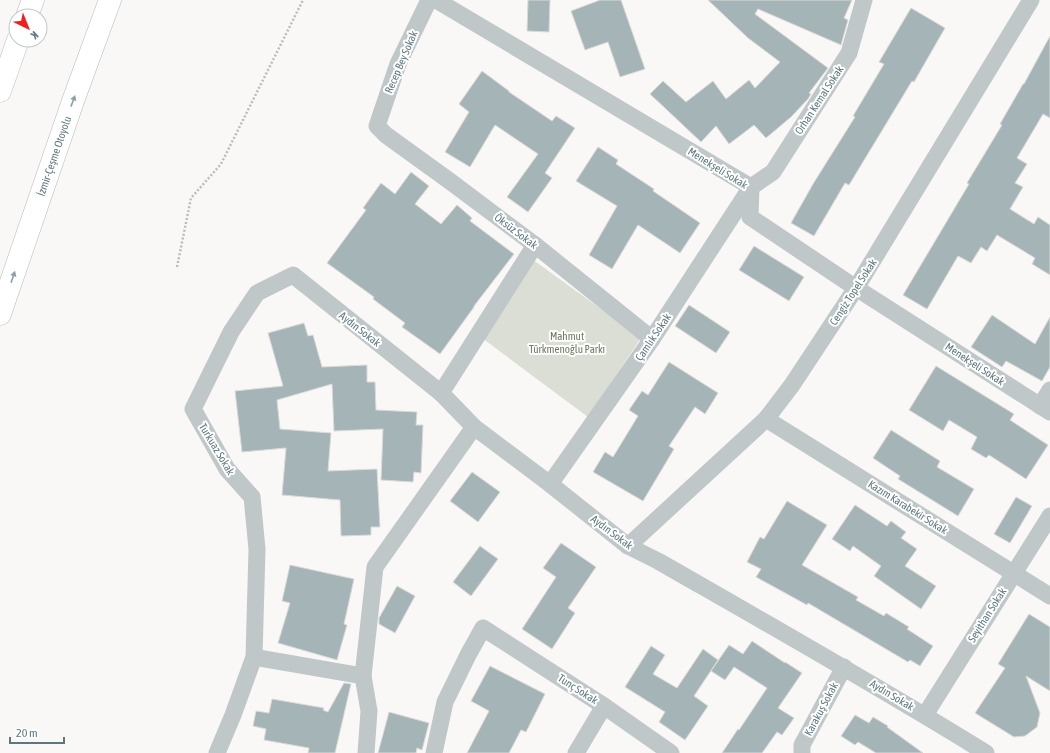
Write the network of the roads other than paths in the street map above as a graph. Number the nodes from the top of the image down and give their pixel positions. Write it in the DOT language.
graph roads {
  1 [pos="110,0"];
  2 [pos="429,0"];
  3 [pos="436,0"];
  4 [pos="864,0"];
  5 [pos="1031,0"];
  6 [pos="15,48"];
  7 [pos="0,91"];
  8 [pos="377,126"];
  9 [pos="752,186"];
  10 [pos="535,245"];
  11 [pos="292,275"];
  12 [pos="856,288"];
  13 [pos="0,314"];
  14 [pos="652,339"];
  15 [pos="1050,390"];
  16 [pos="441,393"];
  17 [pos="1045,409"];
  18 [pos="766,419"];
  19 [pos="474,427"];
  20 [pos="550,484"];
  21 [pos="1050,516"];
  22 [pos="628,546"];
  23 [pos="1014,573"];
  24 [pos="1050,596"];
  25 [pos="254,657"];
  26 [pos="844,667"];
  27 [pos="363,676"];
  28 [pos="604,706"];
  29 [pos="924,715"];
  30 [pos="217,753"];
  31 [pos="366,753"];
  32 [pos="434,753"];
  33 [pos="576,753"];
  34 [pos="671,753"];
  35 [pos="802,753"];
  36 [pos="986,753"];
  13 -- 1 [label="highway, İzmir-Çeşme Otoyolu, one-way"];
  2 -- 8 [label="street, Recep Bey Sokak"];
  3 -- 9 [label="street, Menekşeli Sokak"];
  4 -- 9 [label="street, Orhan Kemal Sokak"];
  5 -- 12 [label="street, Cengiz Topel Sokak"];
  6 -- 7 [label="highway"];
  8 -- 10 [label="street, Öksüz Sokak"];
  9 -- 12 [label="street, Menekşeli Sokak"];
  9 -- 14 [label="street, Çamlık Sokak"];
  10 -- 14 [label="street, Öksüz Sokak"];
  10 -- 16 [label="street"];
  11 -- 16 [label="street, Aydın Sokak"];
  11 -- 25 [label="street, Turkuaz Sokak"];
  12 -- 17 [label="street, Menekşeli Sokak"];
  12 -- 18 [label="street, Cengiz Topel Sokak"];
  14 -- 20 [label="street, Çamlık Sokak"];
  15 -- 17 [label="street"];
  16 -- 19 [label="street, Aydın Sokak"];
  18 -- 22 [label="street, Cengiz Topel Sokak"];
  18 -- 23 [label="street, Kazım Karabekir Sokak"];
  19 -- 20 [label="street, Aydın Sokak"];
  19 -- 27 [label="street"];
  20 -- 22 [label="street, Aydın Sokak"];
  21 -- 23 [label="street, Seyithan Sokak"];
  22 -- 26 [label="street, Aydın Sokak"];
  23 -- 24 [label="street, Kazım Karabekir Sokak"];
  23 -- 29 [label="street, Seyithan Sokak"];
  25 -- 27 [label="street"];
  25 -- 30 [label="street, Turkuaz Sokak"];
  26 -- 29 [label="street, Aydın Sokak"];
  26 -- 35 [label="street, Karakuş Sokak"];
  27 -- 31 [label="street"];
  28 -- 32 [label="street, Tunç Sokak"];
  28 -- 33 [label="street"];
  28 -- 34 [label="street, Tunç Sokak"];
  29 -- 36 [label="street, Aydın Sokak"];
}
